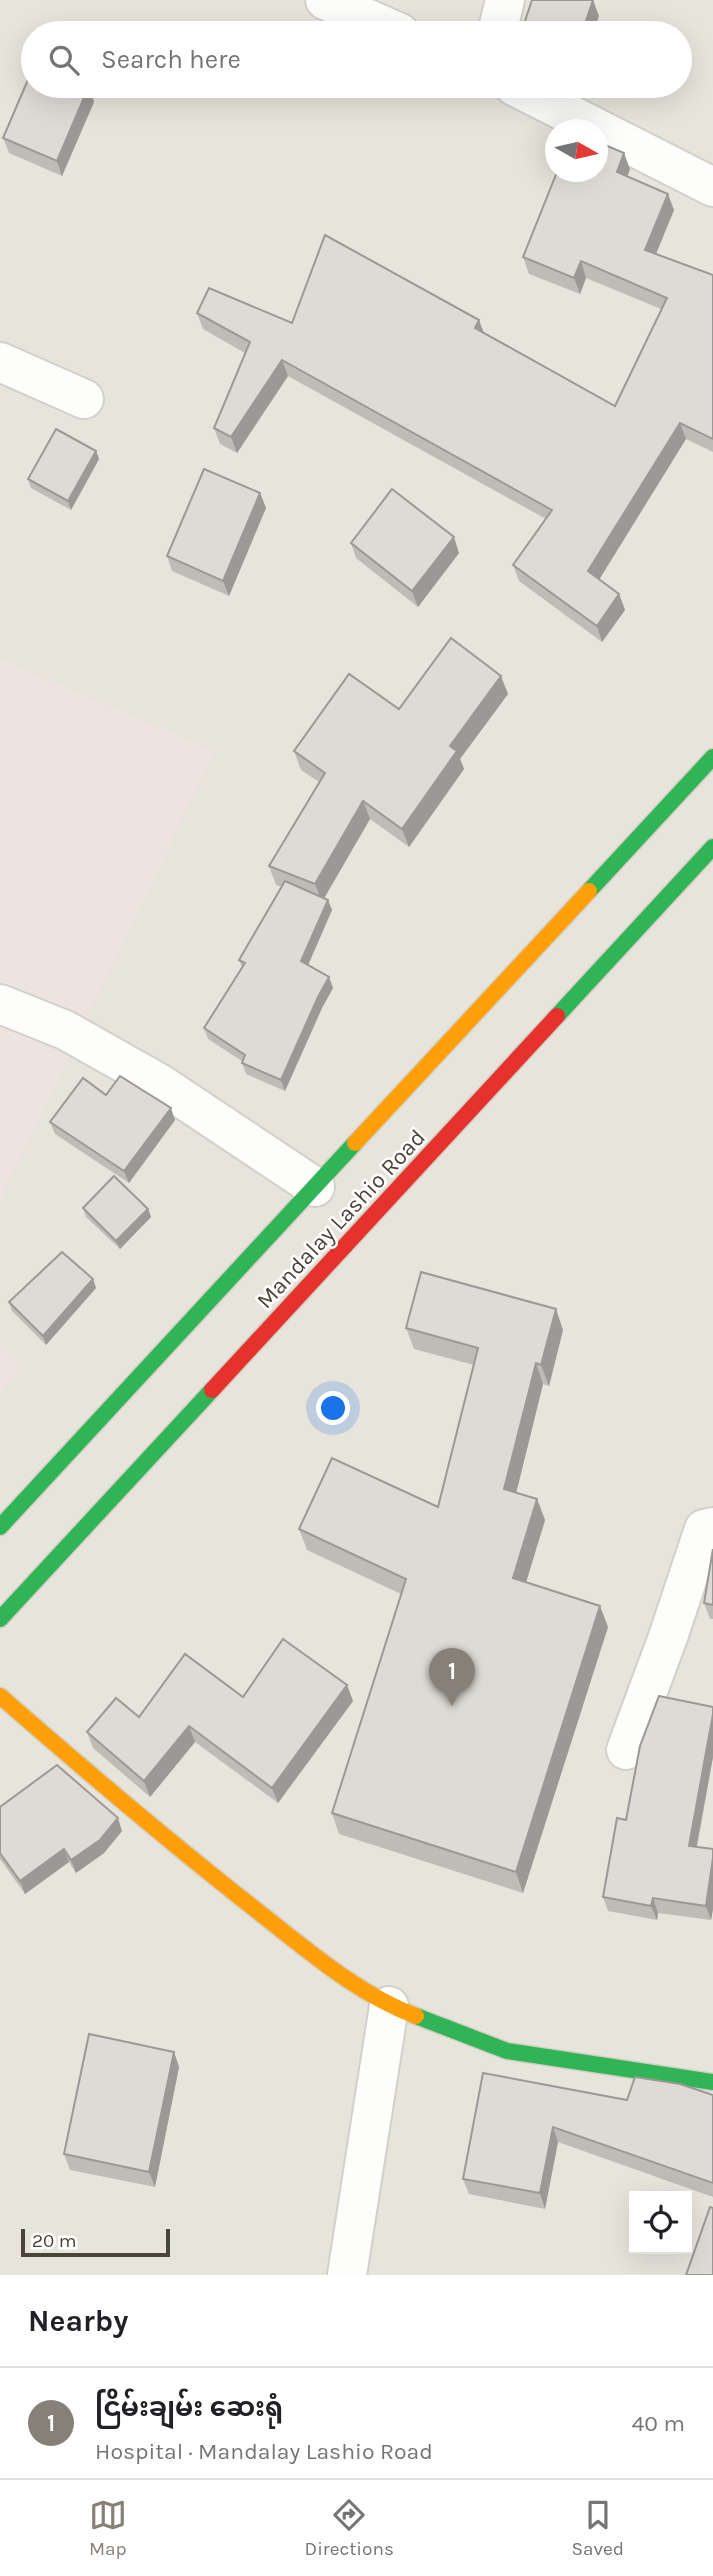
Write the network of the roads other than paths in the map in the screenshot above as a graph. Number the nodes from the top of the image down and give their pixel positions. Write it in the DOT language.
graph roads {
  1 [pos="325,0"];
  2 [pos="505,0"];
  3 [pos="373,21"];
  4 [pos="500,21"];
  5 [pos="538,98"];
  6 [pos="713,187"];
  7 [pos="0,362"];
  8 [pos="84,399"];
  9 [pos="713,757"];
  10 [pos="713,847"];
  11 [pos="0,1004"];
  12 [pos="315,1187"];
  13 [pos="0,1527"];
  14 [pos="713,1527"];
  15 [pos="0,1619"];
  16 [pos="0,1696"];
  17 [pos="626,1750"];
  18 [pos="389,2006"];
  19 [pos="713,2082"];
  20 [pos="347,2275"];
  1 -- 3 [label="street"];
  2 -- 4 [label="street"];
  5 -- 6 [label="street"];
  7 -- 8 [label="street"];
  9 -- 12 [label="main road, Mandalay Lashio Road"];
  10 -- 15 [label="main road, Mandalay Lashio Road"];
  11 -- 12 [label="street"];
  12 -- 13 [label="main road, Mandalay Lashio Road"];
  14 -- 17 [label="street"];
  16 -- 18 [label="main road"];
  18 -- 19 [label="main road"];
  18 -- 20 [label="street"];
}
